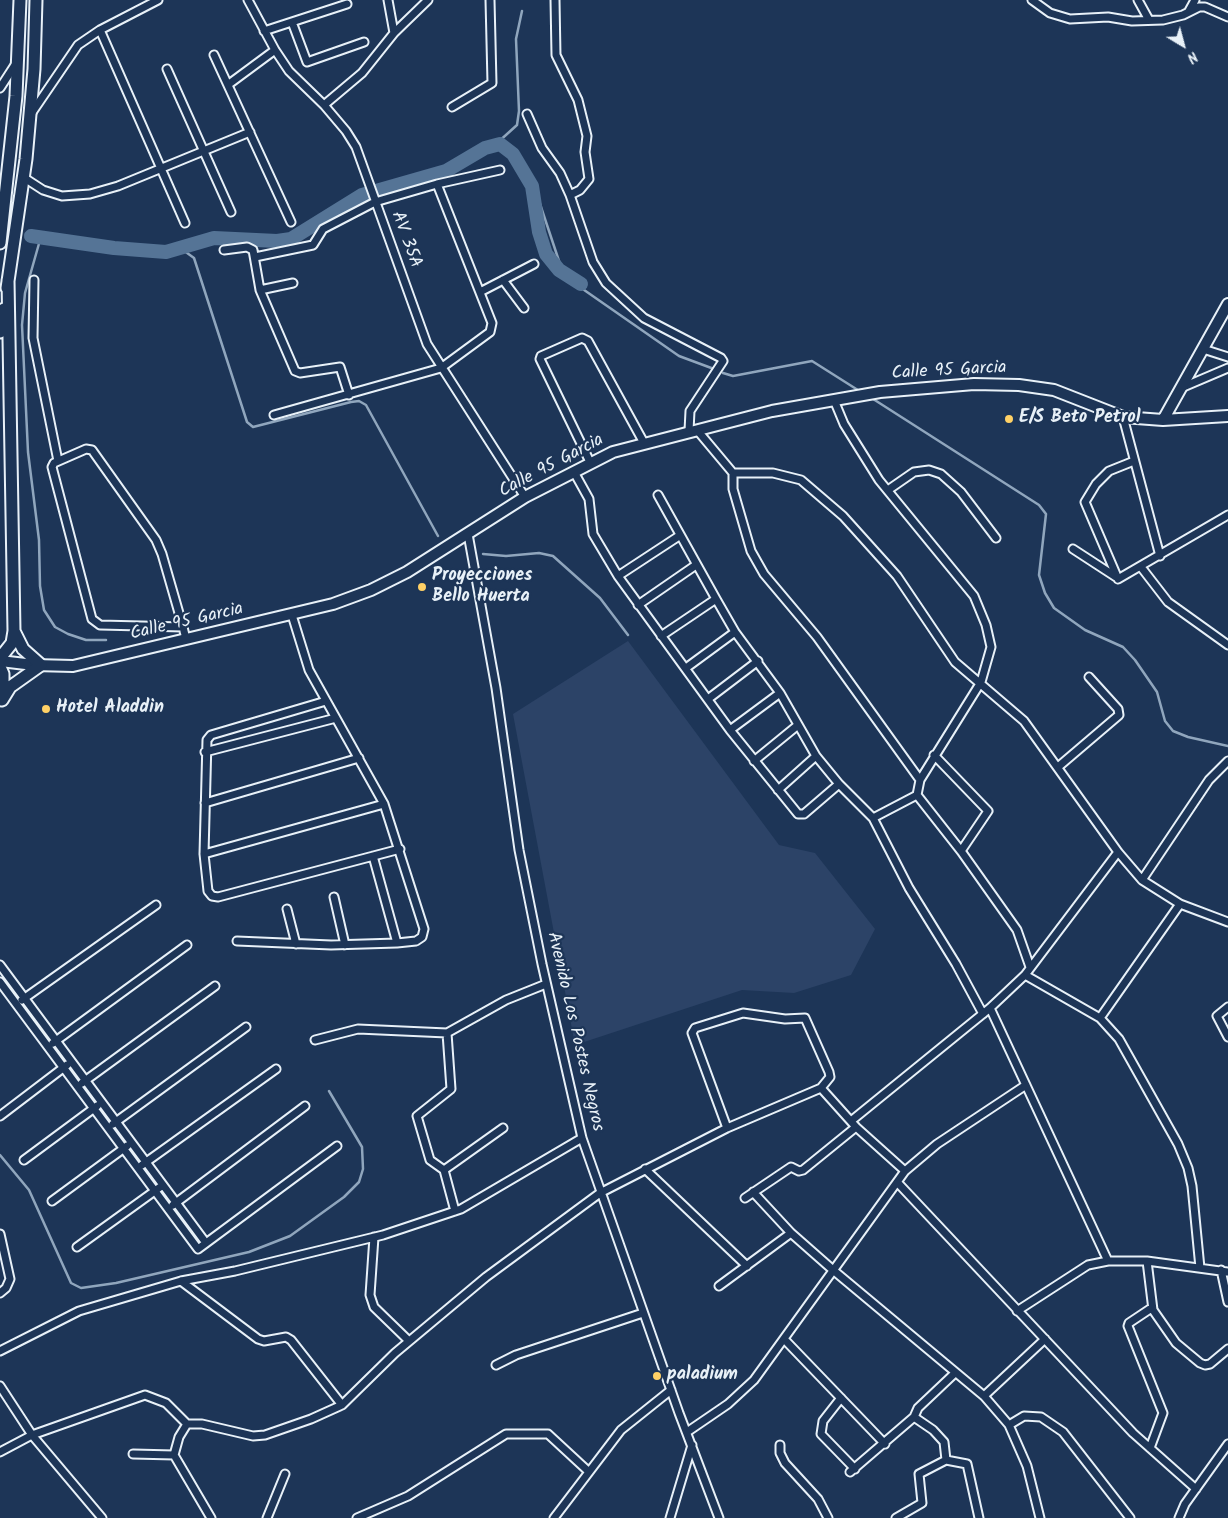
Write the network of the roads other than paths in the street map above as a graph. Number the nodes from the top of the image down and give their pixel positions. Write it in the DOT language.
graph roads {
  1 [pos="20,0"];
  2 [pos="36,0"];
  3 [pos="158,0"];
  4 [pos="248,0"];
  5 [pos="388,0"];
  6 [pos="428,0"];
  7 [pos="490,0"];
  8 [pos="555,0"];
  9 [pos="1032,0"];
  10 [pos="1138,0"];
  11 [pos="1195,0"];
  12 [pos="347,4"];
  13 [pos="1189,11"];
  14 [pos="1228,17"];
  15 [pos="1149,20"];
  16 [pos="292,22"];
  17 [pos="100,30"];
  18 [pos="264,31"];
  19 [pos="394,33"];
  20 [pos="364,42"];
  21 [pos="275,50"];
  22 [pos="214,56"];
  23 [pos="18,61"];
  24 [pos="167,69"];
  25 [pos="229,84"];
  26 [pos="0,88"];
  27 [pos="324,105"];
  28 [pos="452,107"];
  29 [pos="527,114"];
  30 [pos="29,117"];
  31 [pos="250,132"];
  32 [pos="205,151"];
  33 [pos="162,168"];
  34 [pos="500,170"];
  35 [pos="24,177"];
  36 [pos="437,184"];
  37 [pos="570,195"];
  38 [pos="374,199"];
  39 [pos="2,207"];
  40 [pos="232,212"];
  41 [pos="291,222"];
  42 [pos="185,223"];
  43 [pos="0,243"];
  44 [pos="224,250"];
  45 [pos="255,257"];
  46 [pos="534,264"];
  47 [pos="8,280"];
  48 [pos="34,280"];
  49 [pos="503,280"];
  50 [pos="293,283"];
  51 [pos="260,290"];
  52 [pos="480,292"];
  53 [pos="1228,304"];
  54 [pos="524,308"];
  55 [pos="0,332"];
  56 [pos="1203,349"];
  57 [pos="1228,357"];
  58 [pos="441,368"];
  59 [pos="1228,368"];
  60 [pos="1181,388"];
  61 [pos="349,395"];
  62 [pos="834,400"];
  63 [pos="274,415"];
  64 [pos="1228,416"];
  65 [pos="1123,417"];
  66 [pos="1163,420"];
  67 [pos="693,430"];
  68 [pos="644,442"];
  69 [pos="58,460"];
  70 [pos="590,462"];
  71 [pos="1134,462"];
  72 [pos="574,472"];
  73 [pos="733,473"];
  74 [pos="888,490"];
  75 [pos="658,495"];
  76 [pos="525,497"];
  77 [pos="1228,515"];
  78 [pos="468,534"];
  79 [pos="679,536"];
  80 [pos="996,538"];
  81 [pos="1073,549"];
  82 [pos="1160,556"];
  83 [pos="696,566"];
  84 [pos="1141,567"];
  85 [pos="618,576"];
  86 [pos="1118,579"];
  87 [pos="716,599"];
  88 [pos="638,605"];
  89 [pos="292,615"];
  90 [pos="183,627"];
  91 [pos="14,632"];
  92 [pos="735,632"];
  93 [pos="661,636"];
  94 [pos="186,639"];
  95 [pos="1228,645"];
  96 [pos="0,660"];
  97 [pos="758,662"];
  98 [pos="41,666"];
  99 [pos="0,667"];
  100 [pos="686,668"];
  101 [pos="1089,677"];
  102 [pos="981,682"];
  103 [pos="780,693"];
  104 [pos="708,699"];
  105 [pos="326,701"];
  106 [pos="1,703"];
  107 [pos="336,718"];
  108 [pos="798,725"];
  109 [pos="730,730"];
  110 [pos="205,752"];
  111 [pos="934,755"];
  112 [pos="816,756"];
  113 [pos="359,758"];
  114 [pos="1228,760"];
  115 [pos="754,761"];
  116 [pos="1058,767"];
  117 [pos="920,780"];
  118 [pos="838,784"];
  119 [pos="778,790"];
  120 [pos="917,795"];
  121 [pos="205,803"];
  122 [pos="384,804"];
  123 [pos="874,818"];
  124 [pos="400,849"];
  125 [pos="961,851"];
  126 [pos="1118,852"];
  127 [pos="204,854"];
  128 [pos="373,856"];
  129 [pos="1142,880"];
  130 [pos="334,897"];
  131 [pos="1180,904"];
  132 [pos="156,905"];
  133 [pos="287,909"];
  134 [pos="1228,922"];
  135 [pos="236,941"];
  136 [pos="397,943"];
  137 [pos="187,944"];
  138 [pos="296,944"];
  139 [pos="345,944"];
  140 [pos="0,965"];
  141 [pos="1030,967"];
  142 [pos="1025,976"];
  143 [pos="0,982"];
  144 [pos="546,984"];
  145 [pos="215,986"];
  146 [pos="24,999"];
  147 [pos="18,1004"];
  148 [pos="1228,1007"];
  149 [pos="990,1008"];
  150 [pos="983,1014"];
  151 [pos="1100,1018"];
  152 [pos="246,1027"];
  153 [pos="447,1033"];
  154 [pos="1228,1037"];
  155 [pos="315,1040"];
  156 [pos="55,1041"];
  157 [pos="48,1046"];
  158 [pos="71,1062"];
  159 [pos="64,1067"];
  160 [pos="276,1069"];
  161 [pos="86,1081"];
  162 [pos="1026,1085"];
  163 [pos="78,1086"];
  164 [pos="820,1088"];
  165 [pos="101,1102"];
  166 [pos="305,1106"];
  167 [pos="94,1108"];
  168 [pos="0,1116"];
  169 [pos="116,1122"];
  170 [pos="854,1124"];
  171 [pos="108,1127"];
  172 [pos="503,1128"];
  173 [pos="727,1128"];
  174 [pos="582,1138"];
  175 [pos="131,1143"];
  176 [pos="337,1146"];
  177 [pos="124,1148"];
  178 [pos="24,1160"];
  179 [pos="146,1162"];
  180 [pos="138,1168"];
  181 [pos="645,1169"];
  182 [pos="444,1170"];
  183 [pos="905,1171"];
  184 [pos="898,1182"];
  185 [pos="163,1185"];
  186 [pos="155,1190"];
  187 [pos="753,1192"];
  188 [pos="600,1193"];
  189 [pos="745,1198"];
  190 [pos="52,1201"];
  191 [pos="176,1203"];
  192 [pos="169,1209"];
  193 [pos="456,1211"];
  194 [pos="192,1224"];
  195 [pos="184,1230"];
  196 [pos="791,1233"];
  197 [pos="0,1234"];
  198 [pos="374,1237"];
  199 [pos="206,1243"];
  200 [pos="77,1247"];
  201 [pos="1108,1260"];
  202 [pos="1148,1261"];
  203 [pos="747,1266"];
  204 [pos="1200,1268"];
  205 [pos="833,1270"];
  206 [pos="1224,1271"];
  207 [pos="181,1281"];
  208 [pos="718,1286"];
  209 [pos="0,1292"];
  210 [pos="1228,1302"];
  211 [pos="1153,1310"];
  212 [pos="1017,1311"];
  213 [pos="643,1313"];
  214 [pos="1045,1338"];
  215 [pos="784,1339"];
  216 [pos="409,1341"];
  217 [pos="1228,1349"];
  218 [pos="0,1351"];
  219 [pos="496,1365"];
  220 [pos="955,1372"];
  221 [pos="0,1386"];
  222 [pos="671,1390"];
  223 [pos="984,1396"];
  224 [pos="840,1398"];
  225 [pos="342,1405"];
  226 [pos="914,1416"];
  227 [pos="187,1424"];
  228 [pos="1009,1425"];
  229 [pos="687,1432"];
  230 [pos="32,1434"];
  231 [pos="885,1444"];
  232 [pos="1228,1444"];
  233 [pos="692,1445"];
  234 [pos="780,1445"];
  235 [pos="1150,1448"];
  236 [pos="0,1452"];
  237 [pos="133,1454"];
  238 [pos="174,1455"];
  239 [pos="946,1460"];
  240 [pos="588,1471"];
  241 [pos="285,1474"];
  242 [pos="1196,1489"];
  243 [pos="102,1518"];
  244 [pos="211,1518"];
  245 [pos="267,1518"];
  246 [pos="357,1518"];
  247 [pos="554,1518"];
  248 [pos="670,1518"];
  249 [pos="719,1518"];
  250 [pos="828,1518"];
  251 [pos="896,1518"];
  252 [pos="979,1518"];
  253 [pos="1040,1518"];
  254 [pos="1130,1518"];
  255 [pos="1178,1518"];
  1 -- 23 [label="main road"];
  2 -- 30 [label="main road"];
  3 -- 17 [label="street"];
  4 -- 18 [label="street, AV 35A"];
  5 -- 19 [label="street"];
  6 -- 19 [label="street"];
  7 -- 28 [label="street"];
  8 -- 37 [label="street"];
  9 -- 15 [label="street"];
  10 -- 15 [label="street"];
  11 -- 13 [label="street"];
  12 -- 16 [label="street"];
  13 -- 14 [label="street"];
  13 -- 15 [label="street"];
  16 -- 18 [label="street"];
  16 -- 20 [label="street"];
  17 -- 30 [label="street"];
  17 -- 33 [label="street"];
  18 -- 21 [label="street, AV 35A"];
  19 -- 27 [label="street"];
  21 -- 25 [label="street"];
  21 -- 27 [label="street, AV 35A"];
  22 -- 25 [label="street"];
  23 -- 26 [label="street"];
  23 -- 39 [label="main road"];
  24 -- 32 [label="street"];
  25 -- 31 [label="street"];
  27 -- 38 [label="street, AV 35A"];
  29 -- 37 [label="street"];
  30 -- 35 [label="main road"];
  31 -- 32 [label="street"];
  31 -- 41 [label="street"];
  32 -- 33 [label="street"];
  32 -- 40 [label="street"];
  33 -- 35 [label="street"];
  33 -- 42 [label="street"];
  34 -- 36 [label="street"];
  35 -- 47 [label="main road"];
  36 -- 38 [label="street"];
  36 -- 52 [label="street"];
  37 -- 67 [label="street"];
  38 -- 45 [label="street"];
  38 -- 58 [label="street, AV 35A"];
  39 -- 43 [label="main road"];
  44 -- 45 [label="street"];
  45 -- 51 [label="street"];
  46 -- 49 [label="street"];
  47 -- 55 [label="main road"];
  47 -- 91 [label="main road"];
  48 -- 69 [label="street"];
  49 -- 52 [label="street"];
  49 -- 54 [label="street"];
  50 -- 51 [label="street"];
  51 -- 61 [label="street"];
  52 -- 58 [label="street"];
  53 -- 56 [label="street"];
  56 -- 57 [label="street"];
  56 -- 60 [label="street"];
  58 -- 61 [label="street"];
  58 -- 76 [label="street, AV 35A"];
  59 -- 60 [label="street"];
  60 -- 66 [label="street"];
  61 -- 63 [label="street"];
  62 -- 65 [label="street, Calle 95 Garcia"];
  62 -- 67 [label="street, Calle 95 Garcia"];
  62 -- 74 [label="street"];
  64 -- 66 [label="street, Calle 95 Garcia"];
  65 -- 66 [label="street, Calle 95 Garcia"];
  65 -- 71 [label="street"];
  67 -- 68 [label="street, Calle 95 Garcia"];
  67 -- 73 [label="street"];
  68 -- 70 [label="street, Calle 95 Garcia"];
  68 -- 70 [label="street"];
  69 -- 90 [label="street"];
  69 -- 90 [label="street"];
  70 -- 72 [label="street, Calle 95 Garcia"];
  71 -- 82 [label="street"];
  71 -- 86 [label="street"];
  72 -- 76 [label="street, Calle 95 Garcia"];
  72 -- 85 [label="street"];
  73 -- 102 [label="street"];
  73 -- 117 [label="street"];
  74 -- 80 [label="street"];
  74 -- 102 [label="street"];
  75 -- 79 [label="street"];
  76 -- 78 [label="street, Calle 95 Garcia"];
  77 -- 82 [label="street"];
  78 -- 89 [label="street, Calle 95 Garcia"];
  78 -- 144 [label="street, Avenido Los Postes Negros"];
  79 -- 83 [label="street"];
  79 -- 85 [label="street"];
  81 -- 86 [label="street"];
  82 -- 84 [label="street"];
  83 -- 87 [label="street"];
  83 -- 88 [label="street"];
  84 -- 86 [label="street"];
  84 -- 95 [label="street"];
  85 -- 88 [label="street"];
  87 -- 92 [label="street"];
  87 -- 93 [label="street"];
  88 -- 93 [label="street"];
  89 -- 94 [label="street, Calle 95 Garcia"];
  89 -- 105 [label="street"];
  90 -- 94 [label="street"];
  91 -- 96 [label="main road"];
  91 -- 98 [label="main road"];
  92 -- 97 [label="street"];
  92 -- 100 [label="street"];
  93 -- 100 [label="street"];
  94 -- 98 [label="street, Calle 95 Garcia"];
  96 -- 98 [label="street, Calle 95 Garcia"];
  97 -- 103 [label="street"];
  97 -- 104 [label="street"];
  98 -- 106 [label="main road"];
  99 -- 106 [label="main road"];
  100 -- 104 [label="street"];
  101 -- 116 [label="street"];
  102 -- 111 [label="street"];
  102 -- 116 [label="street"];
  103 -- 108 [label="street"];
  103 -- 109 [label="street"];
  104 -- 109 [label="street"];
  105 -- 107 [label="street"];
  105 -- 110 [label="street"];
  107 -- 110 [label="street"];
  107 -- 113 [label="street"];
  108 -- 112 [label="street"];
  108 -- 115 [label="street"];
  109 -- 115 [label="street"];
  110 -- 121 [label="street"];
  111 -- 117 [label="street"];
  111 -- 125 [label="street"];
  112 -- 118 [label="street"];
  112 -- 119 [label="street"];
  113 -- 121 [label="street"];
  113 -- 122 [label="street"];
  114 -- 129 [label="street"];
  115 -- 119 [label="street"];
  116 -- 126 [label="street"];
  117 -- 120 [label="street"];
  118 -- 119 [label="street"];
  118 -- 123 [label="street"];
  120 -- 123 [label="street"];
  120 -- 125 [label="street"];
  121 -- 127 [label="street"];
  122 -- 124 [label="street"];
  122 -- 127 [label="street"];
  123 -- 150 [label="street"];
  124 -- 128 [label="street"];
  124 -- 136 [label="street"];
  125 -- 141 [label="street"];
  126 -- 129 [label="street"];
  126 -- 141 [label="street"];
  127 -- 128 [label="street"];
  128 -- 136 [label="street"];
  129 -- 131 [label="street"];
  130 -- 139 [label="street"];
  131 -- 134 [label="street"];
  131 -- 151 [label="street"];
  132 -- 146 [label="street"];
  133 -- 138 [label="street"];
  135 -- 138 [label="street"];
  136 -- 139 [label="street"];
  137 -- 156 [label="street"];
  138 -- 139 [label="street"];
  140 -- 146 [label="street"];
  141 -- 142 [label="street"];
  142 -- 149 [label="street"];
  142 -- 151 [label="street"];
  143 -- 147 [label="street"];
  144 -- 153 [label="street"];
  144 -- 174 [label="street, Avenido Los Postes Negros"];
  145 -- 161 [label="street"];
  146 -- 147 [label="street"];
  146 -- 156 [label="street"];
  147 -- 157 [label="street"];
  148 -- 154 [label="street"];
  149 -- 150 [label="street"];
  149 -- 162 [label="street"];
  150 -- 170 [label="street"];
  151 -- 204 [label="street"];
  152 -- 169 [label="street"];
  153 -- 155 [label="street"];
  153 -- 182 [label="street"];
  156 -- 157 [label="street"];
  156 -- 158 [label="street"];
  157 -- 159 [label="street"];
  158 -- 159 [label="street"];
  158 -- 161 [label="street"];
  159 -- 163 [label="street"];
  159 -- 168 [label="street"];
  160 -- 179 [label="street"];
  161 -- 163 [label="street"];
  161 -- 165 [label="street"];
  162 -- 183 [label="street"];
  162 -- 201 [label="street"];
  163 -- 167 [label="street"];
  164 -- 170 [label="street"];
  164 -- 173 [label="street"];
  164 -- 173 [label="street"];
  165 -- 167 [label="street"];
  165 -- 169 [label="street"];
  166 -- 191 [label="street"];
  167 -- 171 [label="street"];
  167 -- 178 [label="street"];
  169 -- 171 [label="street"];
  169 -- 175 [label="street"];
  170 -- 183 [label="street"];
  170 -- 187 [label="street"];
  171 -- 177 [label="street"];
  172 -- 182 [label="street"];
  173 -- 181 [label="street"];
  174 -- 188 [label="street, Avenido Los Postes Negros"];
  174 -- 193 [label="street"];
  175 -- 177 [label="street"];
  175 -- 179 [label="street"];
  176 -- 199 [label="street"];
  177 -- 180 [label="street"];
  177 -- 190 [label="street"];
  179 -- 180 [label="street"];
  179 -- 185 [label="street"];
  180 -- 186 [label="street"];
  181 -- 188 [label="street"];
  181 -- 203 [label="street"];
  182 -- 193 [label="street"];
  183 -- 184 [label="street"];
  184 -- 205 [label="street"];
  184 -- 212 [label="street"];
  185 -- 186 [label="street"];
  185 -- 191 [label="street"];
  186 -- 192 [label="street"];
  186 -- 200 [label="street"];
  187 -- 189 [label="street"];
  187 -- 196 [label="street"];
  188 -- 213 [label="street, Avenido Los Postes Negros"];
  188 -- 216 [label="street"];
  191 -- 192 [label="street"];
  191 -- 194 [label="street"];
  192 -- 195 [label="street"];
  193 -- 198 [label="street"];
  194 -- 195 [label="street"];
  194 -- 199 [label="street"];
  195 -- 199 [label="street"];
  196 -- 203 [label="street"];
  196 -- 205 [label="street"];
  197 -- 209 [label="street"];
  198 -- 207 [label="street"];
  198 -- 216 [label="street"];
  201 -- 202 [label="street"];
  201 -- 212 [label="street"];
  202 -- 204 [label="street"];
  202 -- 211 [label="street"];
  203 -- 208 [label="street"];
  204 -- 206 [label="street"];
  205 -- 215 [label="street"];
  205 -- 220 [label="street"];
  206 -- 210 [label="street"];
  207 -- 218 [label="street"];
  207 -- 225 [label="street"];
  211 -- 217 [label="street"];
  211 -- 235 [label="street"];
  212 -- 214 [label="street"];
  213 -- 219 [label="street"];
  213 -- 222 [label="street, Avenido Los Postes Negros"];
  214 -- 223 [label="street"];
  214 -- 235 [label="street"];
  215 -- 224 [label="street"];
  215 -- 229 [label="street"];
  216 -- 225 [label="street"];
  220 -- 223 [label="street"];
  220 -- 226 [label="street"];
  221 -- 230 [label="street"];
  222 -- 229 [label="street, Avenido Los Postes Negros"];
  222 -- 240 [label="street"];
  223 -- 228 [label="street"];
  224 -- 231 [label="street"];
  224 -- 231 [label="street"];
  225 -- 227 [label="street"];
  226 -- 231 [label="street"];
  226 -- 239 [label="street"];
  227 -- 230 [label="street"];
  227 -- 238 [label="street"];
  228 -- 253 [label="street"];
  228 -- 254 [label="street"];
  229 -- 233 [label="street, Avenido Los Postes Negros"];
  230 -- 236 [label="street"];
  230 -- 243 [label="street"];
  232 -- 242 [label="street"];
  233 -- 248 [label="street"];
  233 -- 249 [label="street, Avenido Los Postes Negros"];
  234 -- 250 [label="street"];
  235 -- 242 [label="street"];
  237 -- 238 [label="street"];
  238 -- 244 [label="street"];
  239 -- 251 [label="street"];
  239 -- 252 [label="street"];
  240 -- 246 [label="street"];
  240 -- 247 [label="street"];
  241 -- 245 [label="street"];
  242 -- 255 [label="street"];
}
